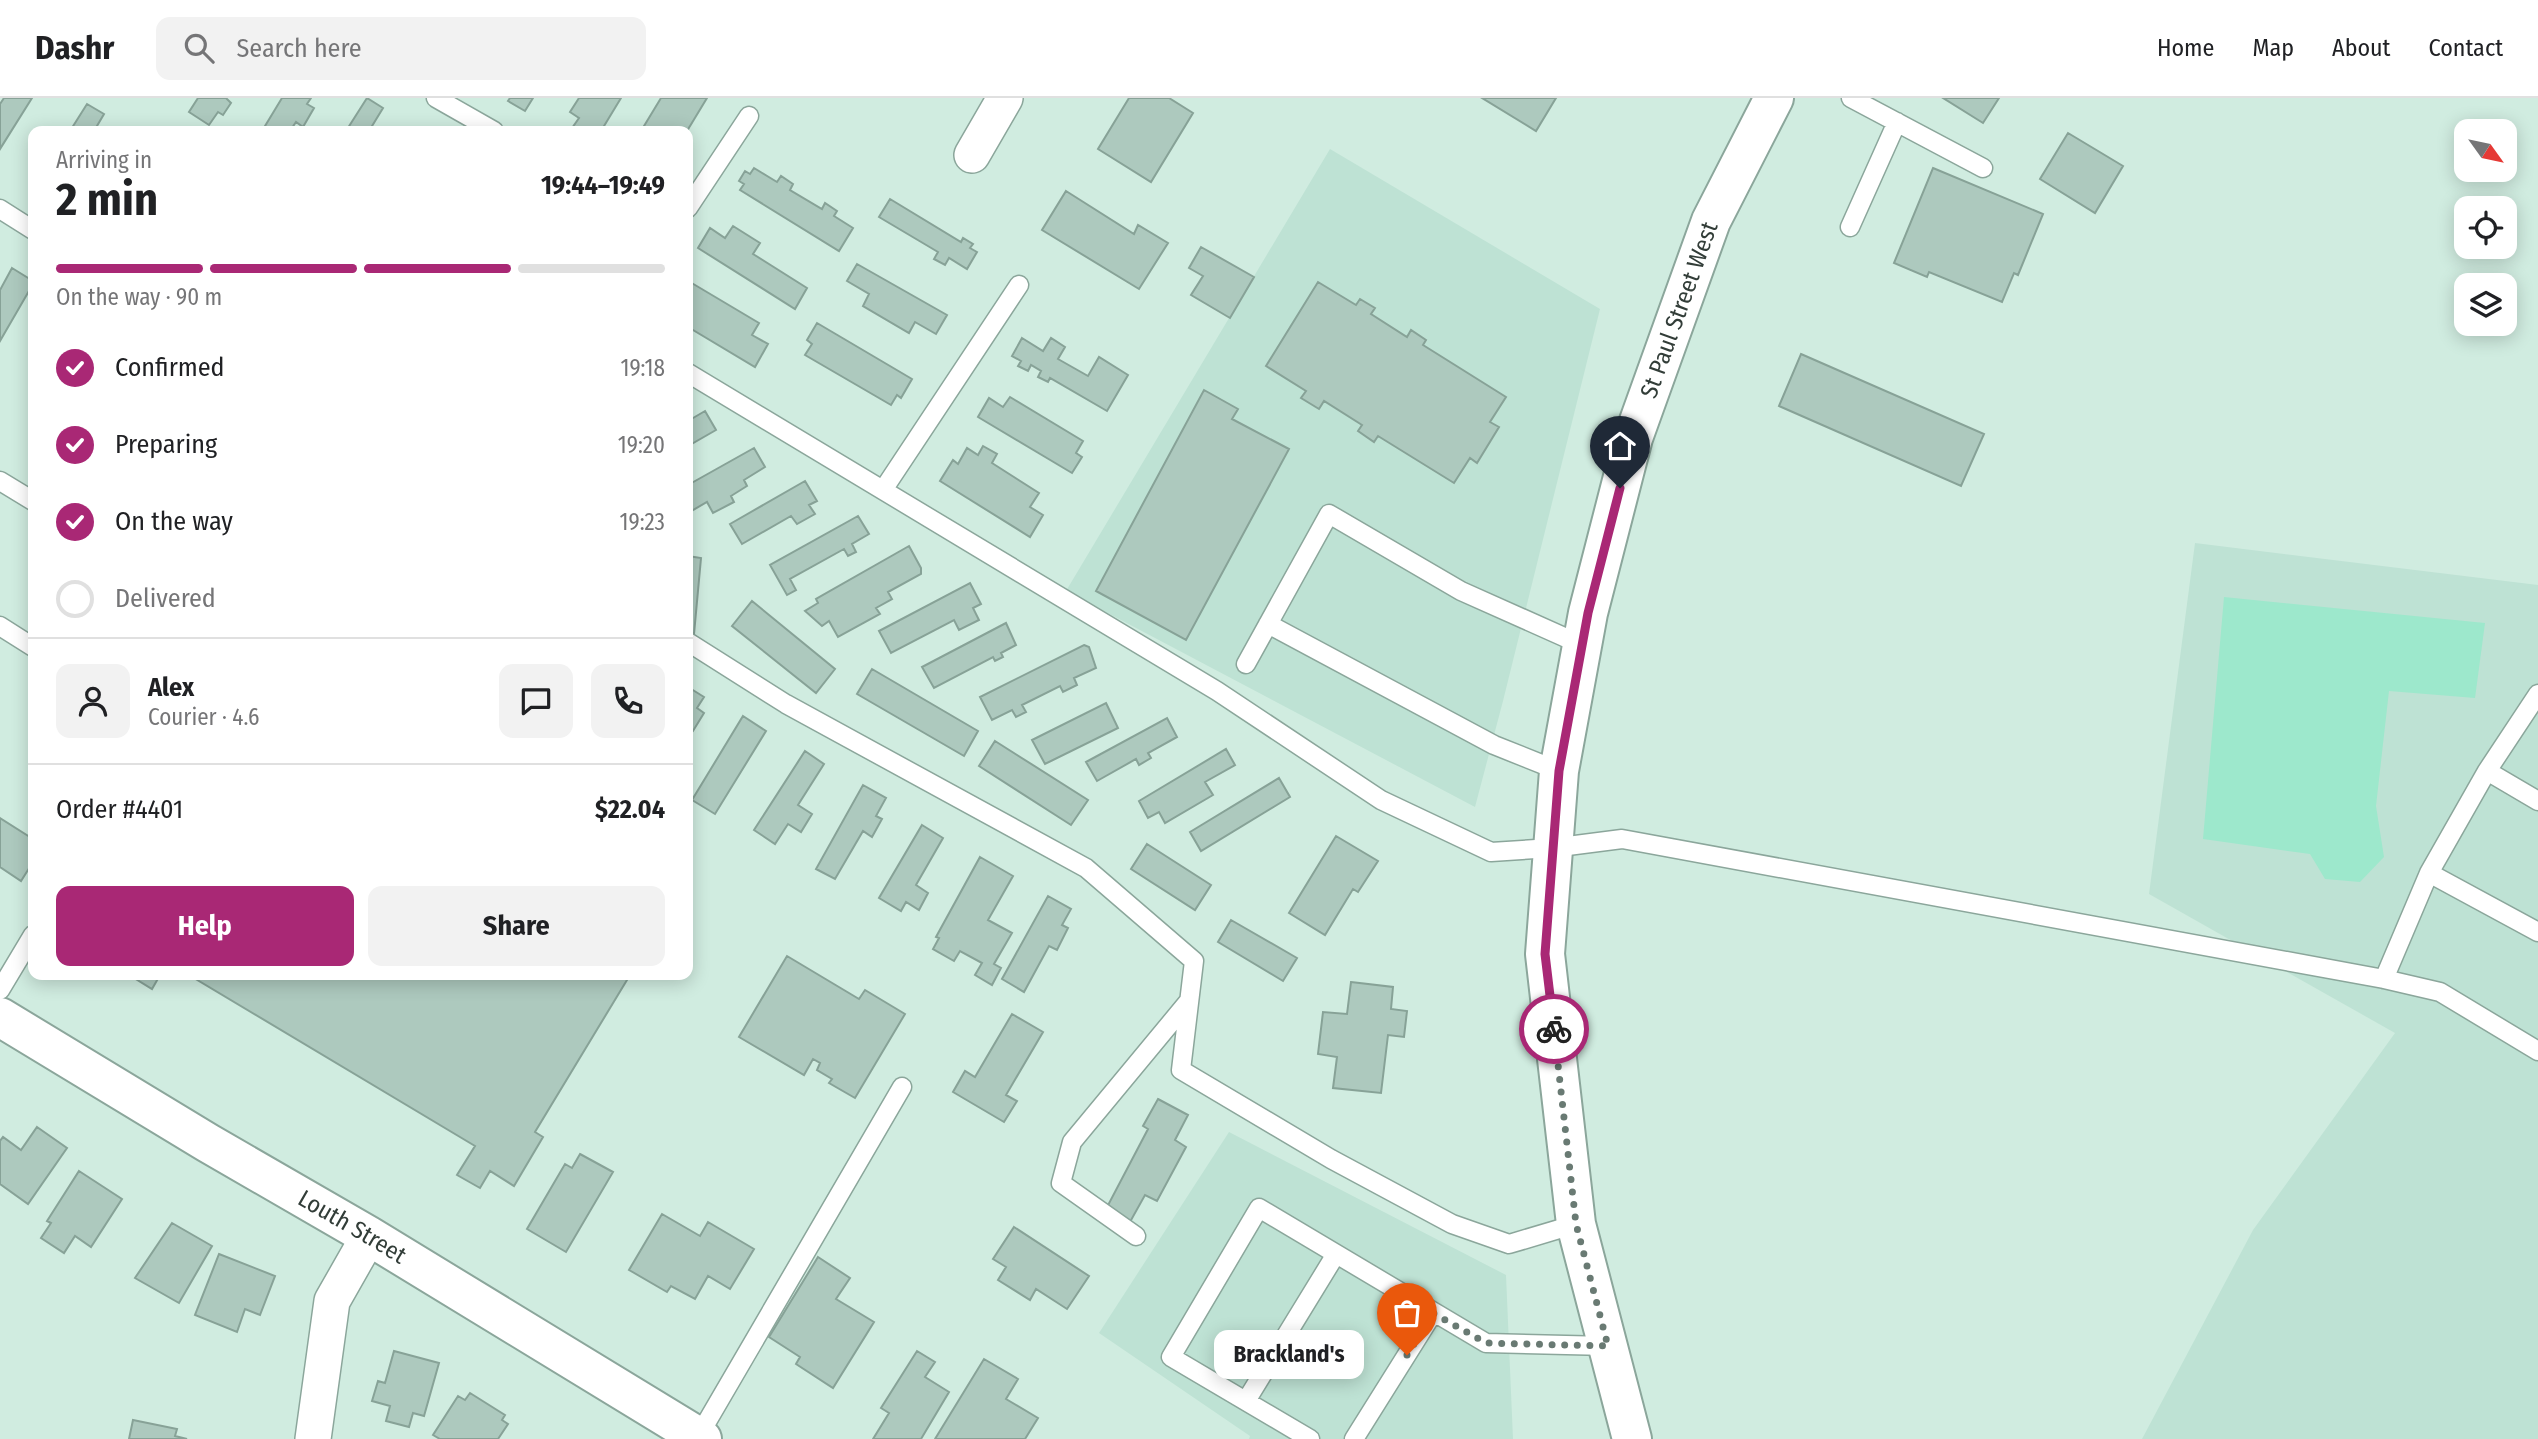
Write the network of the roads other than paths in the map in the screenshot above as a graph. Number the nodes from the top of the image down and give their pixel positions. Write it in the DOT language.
graph roads {
  1 [pos="436,98"];
  2 [pos="1005,98"];
  3 [pos="1774,98"];
  4 [pos="1851,98"];
  5 [pos="749,116"];
  6 [pos="1897,122"];
  7 [pos="485,126"];
  8 [pos="972,155"];
  9 [pos="1983,168"];
  10 [pos="693,200"];
  11 [pos="0,209"];
  12 [pos="28,227"];
  13 [pos="1850,228"];
  14 [pos="1019,285"];
  15 [pos="693,376"];
  16 [pos="0,481"];
  17 [pos="883,490"];
  18 [pos="28,497"];
  19 [pos="1268,624"];
  20 [pos="0,626"];
  21 [pos="28,644"];
  22 [pos="693,645"];
  23 [pos="1582,645"];
  24 [pos="1246,664"];
  25 [pos="2538,694"];
  26 [pos="1559,771"];
  27 [pos="2487,771"];
  28 [pos="2538,801"];
  29 [pos="1552,848"];
  30 [pos="2429,873"];
  31 [pos="2538,932"];
  32 [pos="28,943"];
  33 [pos="2384,979"];
  34 [pos="0,990"];
  35 [pos="1188,1002"];
  36 [pos="0,1017"];
  37 [pos="2538,1051"];
  38 [pos="902,1087"];
  39 [pos="1576,1224"];
  40 [pos="369,1236"];
  41 [pos="1136,1236"];
  42 [pos="1336,1254"];
  43 [pos="1433,1313"];
  44 [pos="1608,1346"];
  45 [pos="1246,1401"];
  46 [pos="700,1438"];
  47 [pos="313,1439"];
  48 [pos="1310,1439"];
  49 [pos="1354,1439"];
  50 [pos="1633,1439"];
  1 -- 7 [label="lane"];
  2 -- 8 [label="street"];
  3 -- 23 [label="main road, St Paul Street West"];
  4 -- 6 [label="lane"];
  5 -- 10 [label="lane"];
  6 -- 9 [label="lane"];
  6 -- 13 [label="lane"];
  11 -- 12 [label="lane"];
  14 -- 17 [label="lane"];
  15 -- 17 [label="lane"];
  16 -- 18 [label="lane"];
  17 -- 29 [label="lane"];
  19 -- 23 [label="lane"];
  19 -- 24 [label="lane"];
  19 -- 26 [label="lane"];
  20 -- 21 [label="lane"];
  22 -- 35 [label="lane"];
  23 -- 26 [label="main road, St Paul Street West"];
  25 -- 27 [label="lane"];
  26 -- 29 [label="main road, St Paul Street West"];
  27 -- 28 [label="lane"];
  27 -- 30 [label="lane"];
  29 -- 33 [label="lane"];
  29 -- 39 [label="main road, St Paul Street West"];
  30 -- 31 [label="lane"];
  30 -- 33 [label="lane"];
  32 -- 34 [label="lane"];
  33 -- 37 [label="lane"];
  35 -- 39 [label="lane"];
  35 -- 41 [label="lane"];
  36 -- 40 [label="main road, Louth Street"];
  38 -- 46 [label="lane"];
  39 -- 44 [label="main road, St Paul Street West"];
  40 -- 46 [label="main road, Louth Street"];
  40 -- 47 [label="street"];
  42 -- 43 [label="lane"];
  42 -- 45 [label="lane"];
  42 -- 45 [label="lane"];
  43 -- 44 [label="lane"];
  43 -- 49 [label="lane"];
  44 -- 50 [label="main road, St Paul Street West"];
  45 -- 48 [label="lane"];
}
